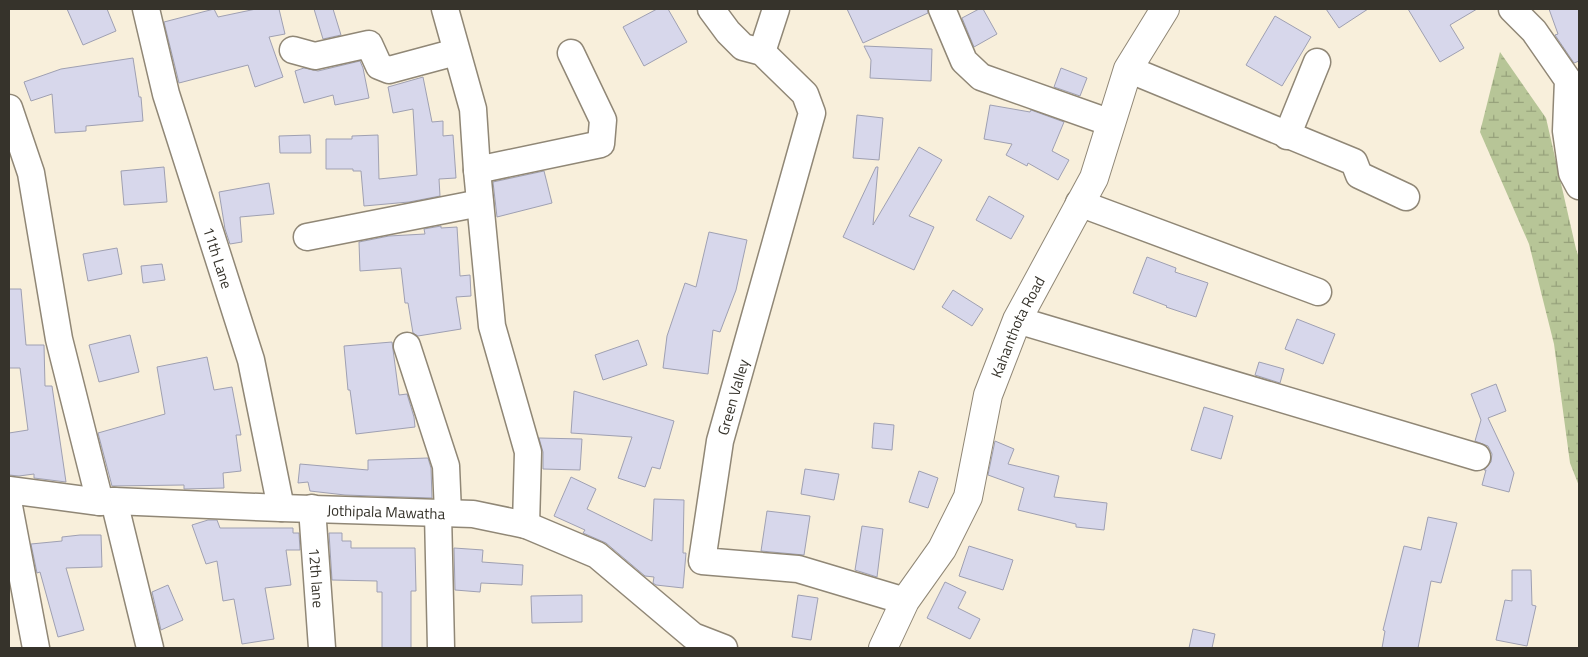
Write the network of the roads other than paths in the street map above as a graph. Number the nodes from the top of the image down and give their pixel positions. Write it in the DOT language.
graph roads {
  1 [pos="146,9"];
  2 [pos="445,9"];
  3 [pos="711,9"];
  4 [pos="776,9"];
  5 [pos="942,9"];
  6 [pos="1165,9"];
  7 [pos="1512,9"];
  8 [pos="293,50"];
  9 [pos="456,52"];
  10 [pos="762,52"];
  11 [pos="571,53"];
  12 [pos="1317,62"];
  13 [pos="1128,69"];
  14 [pos="9,108"];
  15 [pos="1111,123"];
  16 [pos="1287,136"];
  17 [pos="477,170"];
  18 [pos="1579,186"];
  19 [pos="1406,197"];
  20 [pos="480,203"];
  21 [pos="1079,203"];
  22 [pos="307,237"];
  23 [pos="1318,292"];
  24 [pos="1017,320"];
  25 [pos="408,346"];
  26 [pos="1477,456"];
  27 [pos="9,490"];
  28 [pos="107,501"];
  29 [pos="9,506"];
  30 [pos="281,508"];
  31 [pos="312,508"];
  32 [pos="443,513"];
  33 [pos="526,525"];
  34 [pos="905,601"];
  35 [pos="691,642"];
  36 [pos="886,647"];
  37 [pos="36,648"];
  38 [pos="150,648"];
  39 [pos="322,648"];
  40 [pos="441,648"];
  41 [pos="724,648"];
  1 -- 30 [label="street, 11th Lane"];
  2 -- 9 [label="street"];
  3 -- 10 [label="street, Green Valley"];
  4 -- 10 [label="street"];
  5 -- 15 [label="street"];
  6 -- 13 [label="main road, Kahanthota Road"];
  7 -- 18 [label="street"];
  8 -- 9 [label="street"];
  9 -- 17 [label="street"];
  10 -- 34 [label="street, Green Valley"];
  11 -- 17 [label="street"];
  12 -- 16 [label="street"];
  13 -- 15 [label="main road, Kahanthota Road"];
  13 -- 16 [label="street"];
  14 -- 28 [label="street"];
  15 -- 21 [label="main road, Kahanthota Road"];
  16 -- 19 [label="street"];
  17 -- 20 [label="street"];
  20 -- 22 [label="street"];
  20 -- 33 [label="street"];
  21 -- 23 [label="street"];
  21 -- 24 [label="main road, Kahanthota Road"];
  24 -- 26 [label="street"];
  24 -- 34 [label="main road, Kahanthota Road"];
  25 -- 32 [label="street"];
  27 -- 28 [label="street, Jothipala Mawatha"];
  28 -- 30 [label="street, Jothipala Mawatha"];
  28 -- 38 [label="street"];
  29 -- 37 [label="street"];
  30 -- 31 [label="street, Jothipala Mawatha"];
  31 -- 32 [label="street, Jothipala Mawatha"];
  31 -- 39 [label="street, 12th lane"];
  32 -- 33 [label="street, Jothipala Mawatha"];
  32 -- 40 [label="street"];
  33 -- 35 [label="street, Jothipala Mawatha"];
  34 -- 36 [label="main road, Kahanthota Road"];
  35 -- 41 [label="street, Jothipala Mawatha"];
}
